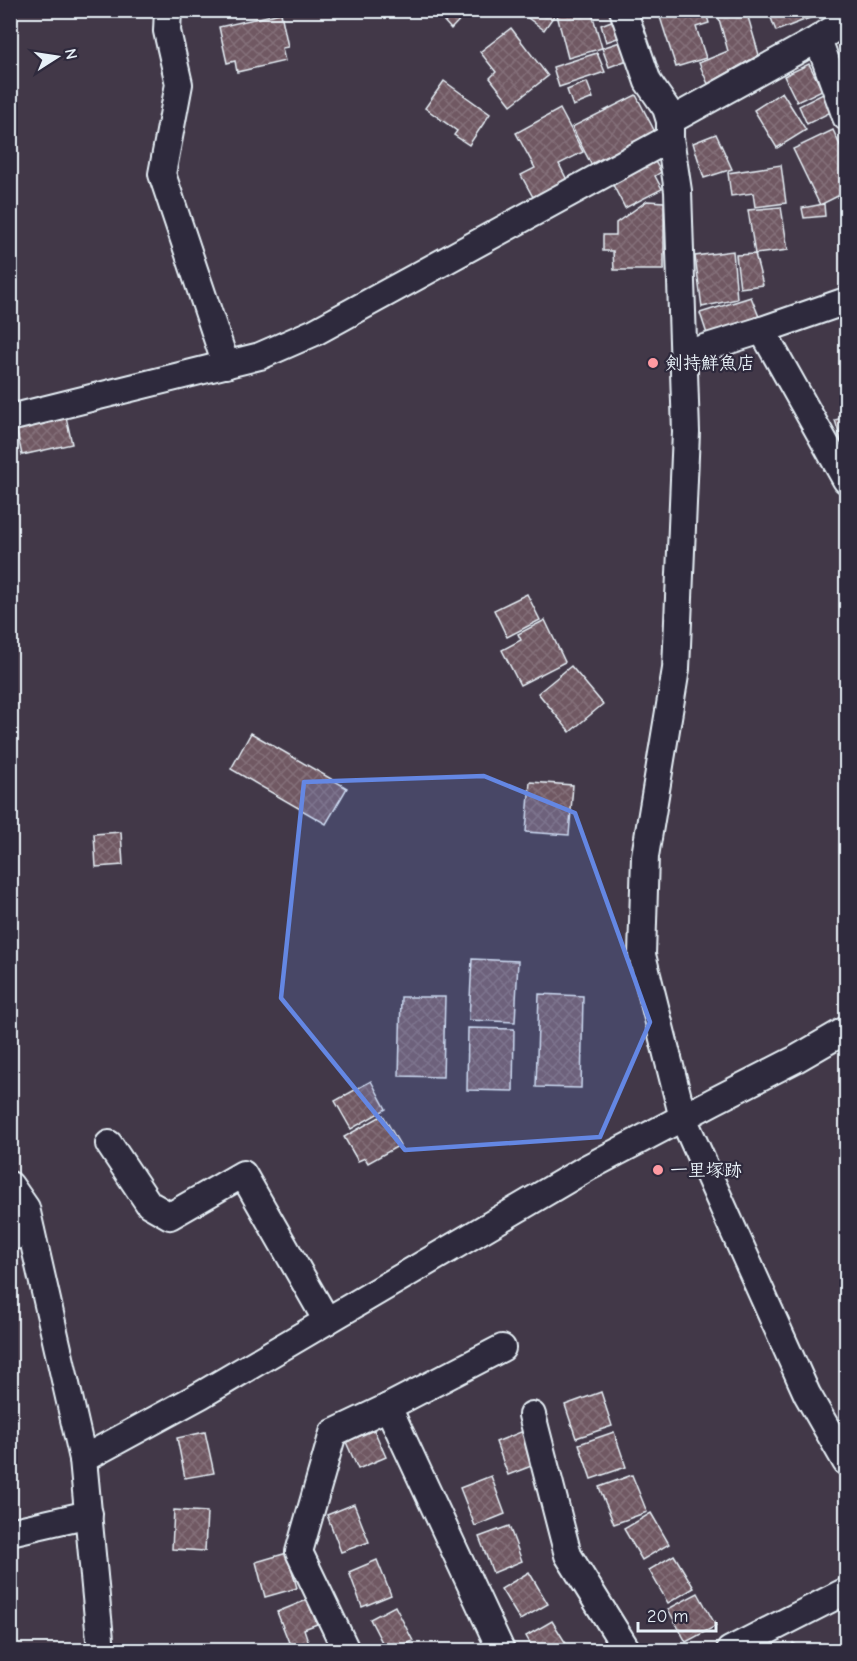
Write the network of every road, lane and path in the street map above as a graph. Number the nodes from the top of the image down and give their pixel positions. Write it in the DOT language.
graph roads {
  1 [pos="168,10"];
  2 [pos="623,10"];
  3 [pos="846,21"];
  4 [pos="818,39"];
  5 [pos="846,117"];
  6 [pos="670,129"];
  7 [pos="846,301"];
  8 [pos="762,330"];
  9 [pos="685,354"];
  10 [pos="226,365"];
  11 [pos="10,418"];
  12 [pos="846,480"];
  13 [pos="846,1030"];
  14 [pos="683,1118"];
  15 [pos="109,1144"];
  16 [pos="10,1185"];
  17 [pos="21,1235"];
  18 [pos="327,1321"];
  19 [pos="502,1348"];
  20 [pos="388,1407"];
  21 [pos="532,1415"];
  22 [pos="83,1459"];
  23 [pos="846,1462"];
  24 [pos="89,1514"];
  25 [pos="10,1532"];
  26 [pos="846,1591"];
  27 [pos="101,1650"];
  28 [pos="346,1650"];
  29 [pos="501,1650"];
  30 [pos="627,1650"];
  31 [pos="730,1650"];
  1 -- 10 [label="street"];
  2 -- 6 [label="street"];
  3 -- 4 [label="street"];
  4 -- 5 [label="street"];
  4 -- 6 [label="street"];
  6 -- 9 [label="street"];
  6 -- 10 [label="street"];
  7 -- 8 [label="street"];
  8 -- 9 [label="street"];
  8 -- 12 [label="street"];
  9 -- 14 [label="street"];
  10 -- 11 [label="street"];
  13 -- 14 [label="street"];
  14 -- 18 [label="street"];
  14 -- 23 [label="street"];
  15 -- 18 [label="street"];
  16 -- 17 [label="street"];
  17 -- 22 [label="street"];
  18 -- 22 [label="street"];
  19 -- 20 [label="street"];
  20 -- 28 [label="street"];
  20 -- 29 [label="street"];
  21 -- 30 [label="street"];
  22 -- 24 [label="street"];
  24 -- 25 [label="street"];
  24 -- 27 [label="street"];
  26 -- 31 [label="street"];
}
